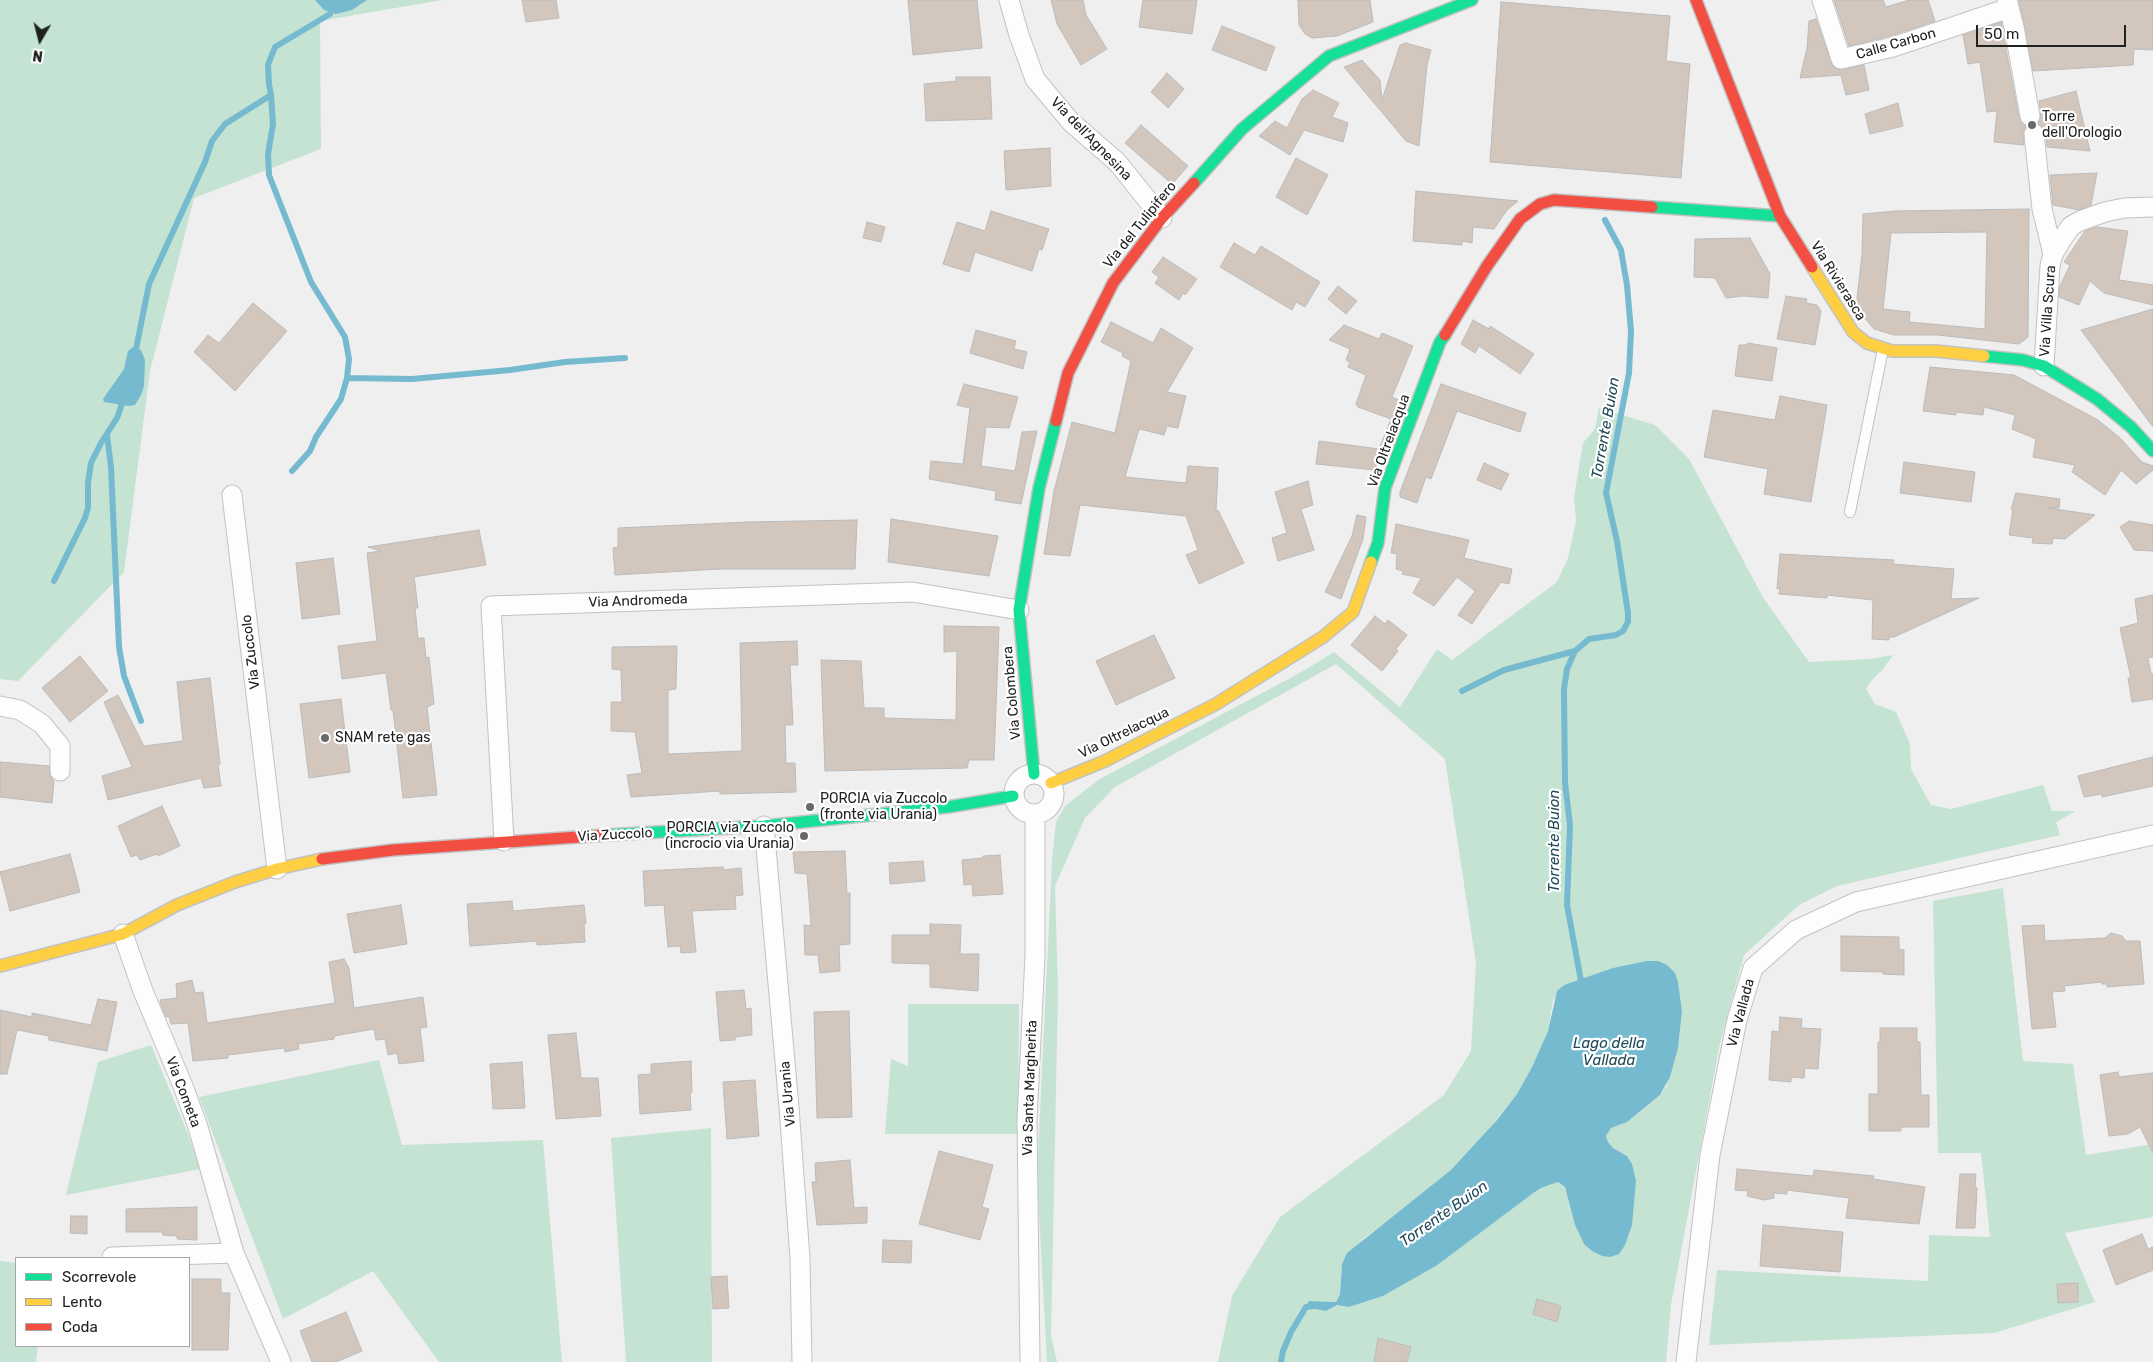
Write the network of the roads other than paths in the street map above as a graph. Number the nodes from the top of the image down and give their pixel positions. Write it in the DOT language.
graph roads {
  1 [pos="1009,0"];
  2 [pos="1472,0"];
  3 [pos="1696,0"];
  4 [pos="1822,0"];
  5 [pos="2008,4"];
  6 [pos="2030,116"];
  7 [pos="2034,134"];
  8 [pos="2153,207"];
  9 [pos="1780,216"];
  10 [pos="1162,218"];
  11 [pos="2053,254"];
  12 [pos="1883,349"];
  13 [pos="2044,366"];
  14 [pos="2153,451"];
  15 [pos="232,495"];
  16 [pos="1850,512"];
  17 [pos="1019,610"];
  18 [pos="0,706"];
  19 [pos="60,771"];
  20 [pos="1034,774"];
  21 [pos="1050,783"];
  22 [pos="1013,796"];
  23 [pos="1035,814"];
  24 [pos="764,826"];
  25 [pos="2153,835"];
  26 [pos="504,841"];
  27 [pos="277,869"];
  28 [pos="123,934"];
  29 [pos="0,966"];
  30 [pos="234,1253"];
  31 [pos="112,1257"];
  32 [pos="281,1362"];
  33 [pos="802,1362"];
  34 [pos="1030,1362"];
  35 [pos="1686,1362"];
  1 -- 10 [label="street, Via dell'Agnesina"];
  2 -- 10 [label="street, Via del Tulipifero"];
  3 -- 9 [label="street, Via Rivierasca"];
  4 -- 5 [label="street, Calle Carbon"];
  5 -- 6 [label="street"];
  7 -- 11 [label="street"];
  8 -- 11 [label="street, Via Villa Scura"];
  9 -- 12 [label="street, Via Rivierasca"];
  9 -- 21 [label="street, Via Oltrelacqua"];
  10 -- 17 [label="street, Via del Tulipifero"];
  11 -- 13 [label="street, Via Villa Scura"];
  12 -- 13 [label="street, Via Rivierasca"];
  12 -- 16 [label="lane"];
  13 -- 14 [label="street, Via Rivierasca"];
  15 -- 27 [label="street, Via Zuccolo"];
  17 -- 20 [label="street, Via Colombera"];
  17 -- 26 [label="street, Via Andromeda"];
  18 -- 19 [label="street"];
  20 -- 21 [label="street"];
  20 -- 22 [label="street"];
  21 -- 23 [label="street"];
  22 -- 23 [label="street"];
  22 -- 24 [label="street, Via Zuccolo"];
  23 -- 34 [label="street, Via Santa Margherita"];
  24 -- 26 [label="street, Via Zuccolo"];
  24 -- 33 [label="street, Via Urania"];
  25 -- 35 [label="street, Via Vallada"];
  26 -- 27 [label="street, Via Zuccolo"];
  27 -- 28 [label="street, Via Zuccolo"];
  28 -- 29 [label="street, Via Zuccolo"];
  28 -- 30 [label="street, Via Cometa"];
  30 -- 31 [label="street"];
  30 -- 32 [label="street, Via Cometa"];
}
